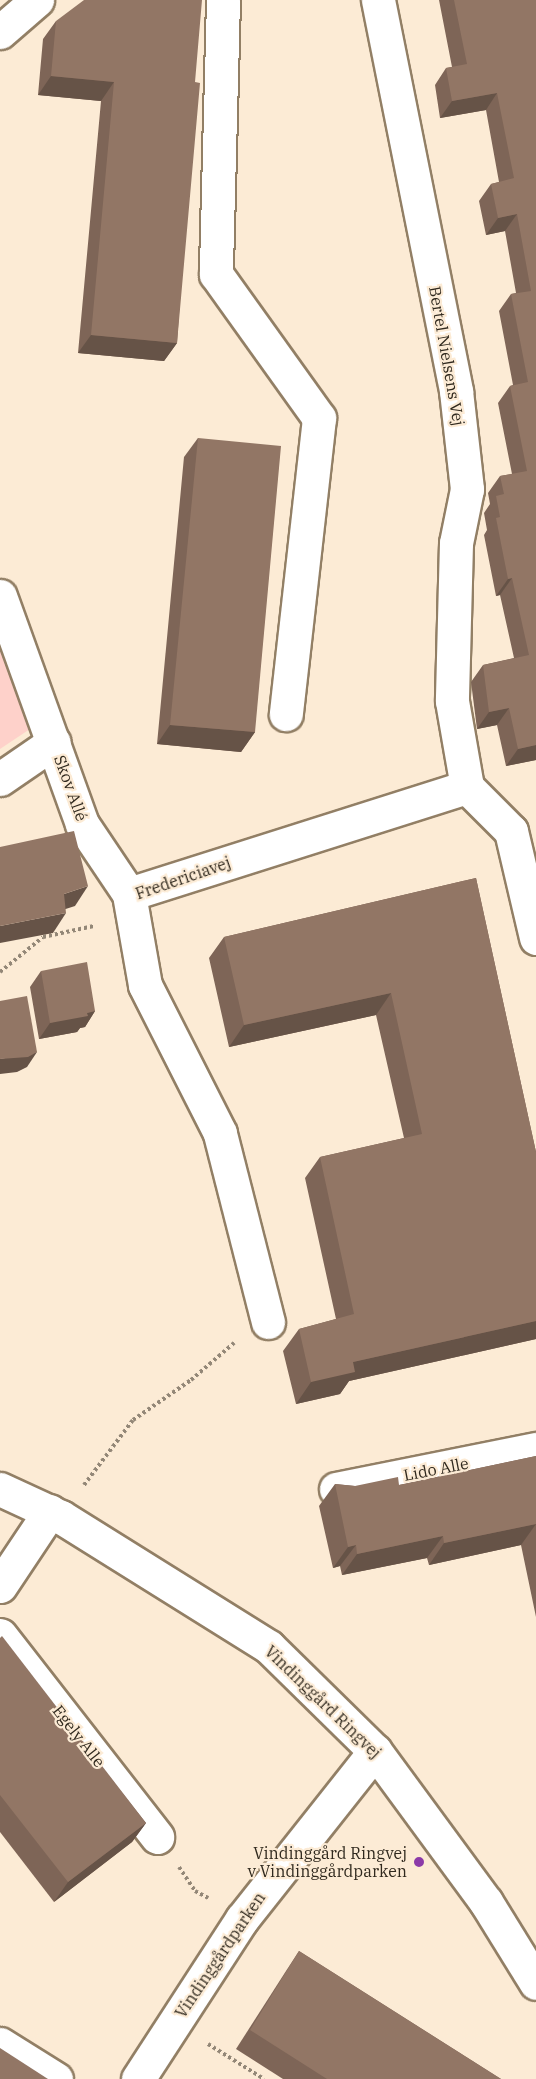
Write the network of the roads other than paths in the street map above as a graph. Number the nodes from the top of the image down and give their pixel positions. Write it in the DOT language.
graph roads {
  1 [pos="37,0"];
  2 [pos="223,0"];
  3 [pos="378,0"];
  4 [pos="0,32"];
  5 [pos="0,596"];
  6 [pos="286,714"];
  7 [pos="54,742"];
  8 [pos="0,779"];
  9 [pos="467,787"];
  10 [pos="132,905"];
  11 [pos="536,938"];
  12 [pos="268,1322"];
  13 [pos="536,1449"];
  14 [pos="0,1489"];
  15 [pos="336,1489"];
  16 [pos="55,1514"];
  17 [pos="0,1586"];
  18 [pos="0,1635"];
  19 [pos="375,1751"];
  20 [pos="157,1837"];
  21 [pos="536,1983"];
  22 [pos="0,2044"];
  23 [pos="56,2079"];
  24 [pos="138,2079"];
  1 -- 4 [label="street"];
  2 -- 6 [label="street"];
  3 -- 9 [label="street, Bertel Nielsens Vej"];
  5 -- 7 [label="street, Skov Allé"];
  7 -- 8 [label="street, Skov Allé"];
  7 -- 10 [label="street, Skov Allé"];
  9 -- 10 [label="street, Fredericiavej"];
  9 -- 11 [label="street"];
  10 -- 12 [label="street, Fredericiavej"];
  13 -- 15 [label="street, Lido Alle"];
  14 -- 16 [label="street, Vindinggård Ringvej"];
  16 -- 17 [label="street"];
  16 -- 19 [label="street, Vindinggård Ringvej"];
  18 -- 20 [label="street, Egely Alle"];
  19 -- 21 [label="street, Vindinggård Ringvej"];
  19 -- 24 [label="street, Vindinggårdparken"];
  22 -- 23 [label="street"];
}
